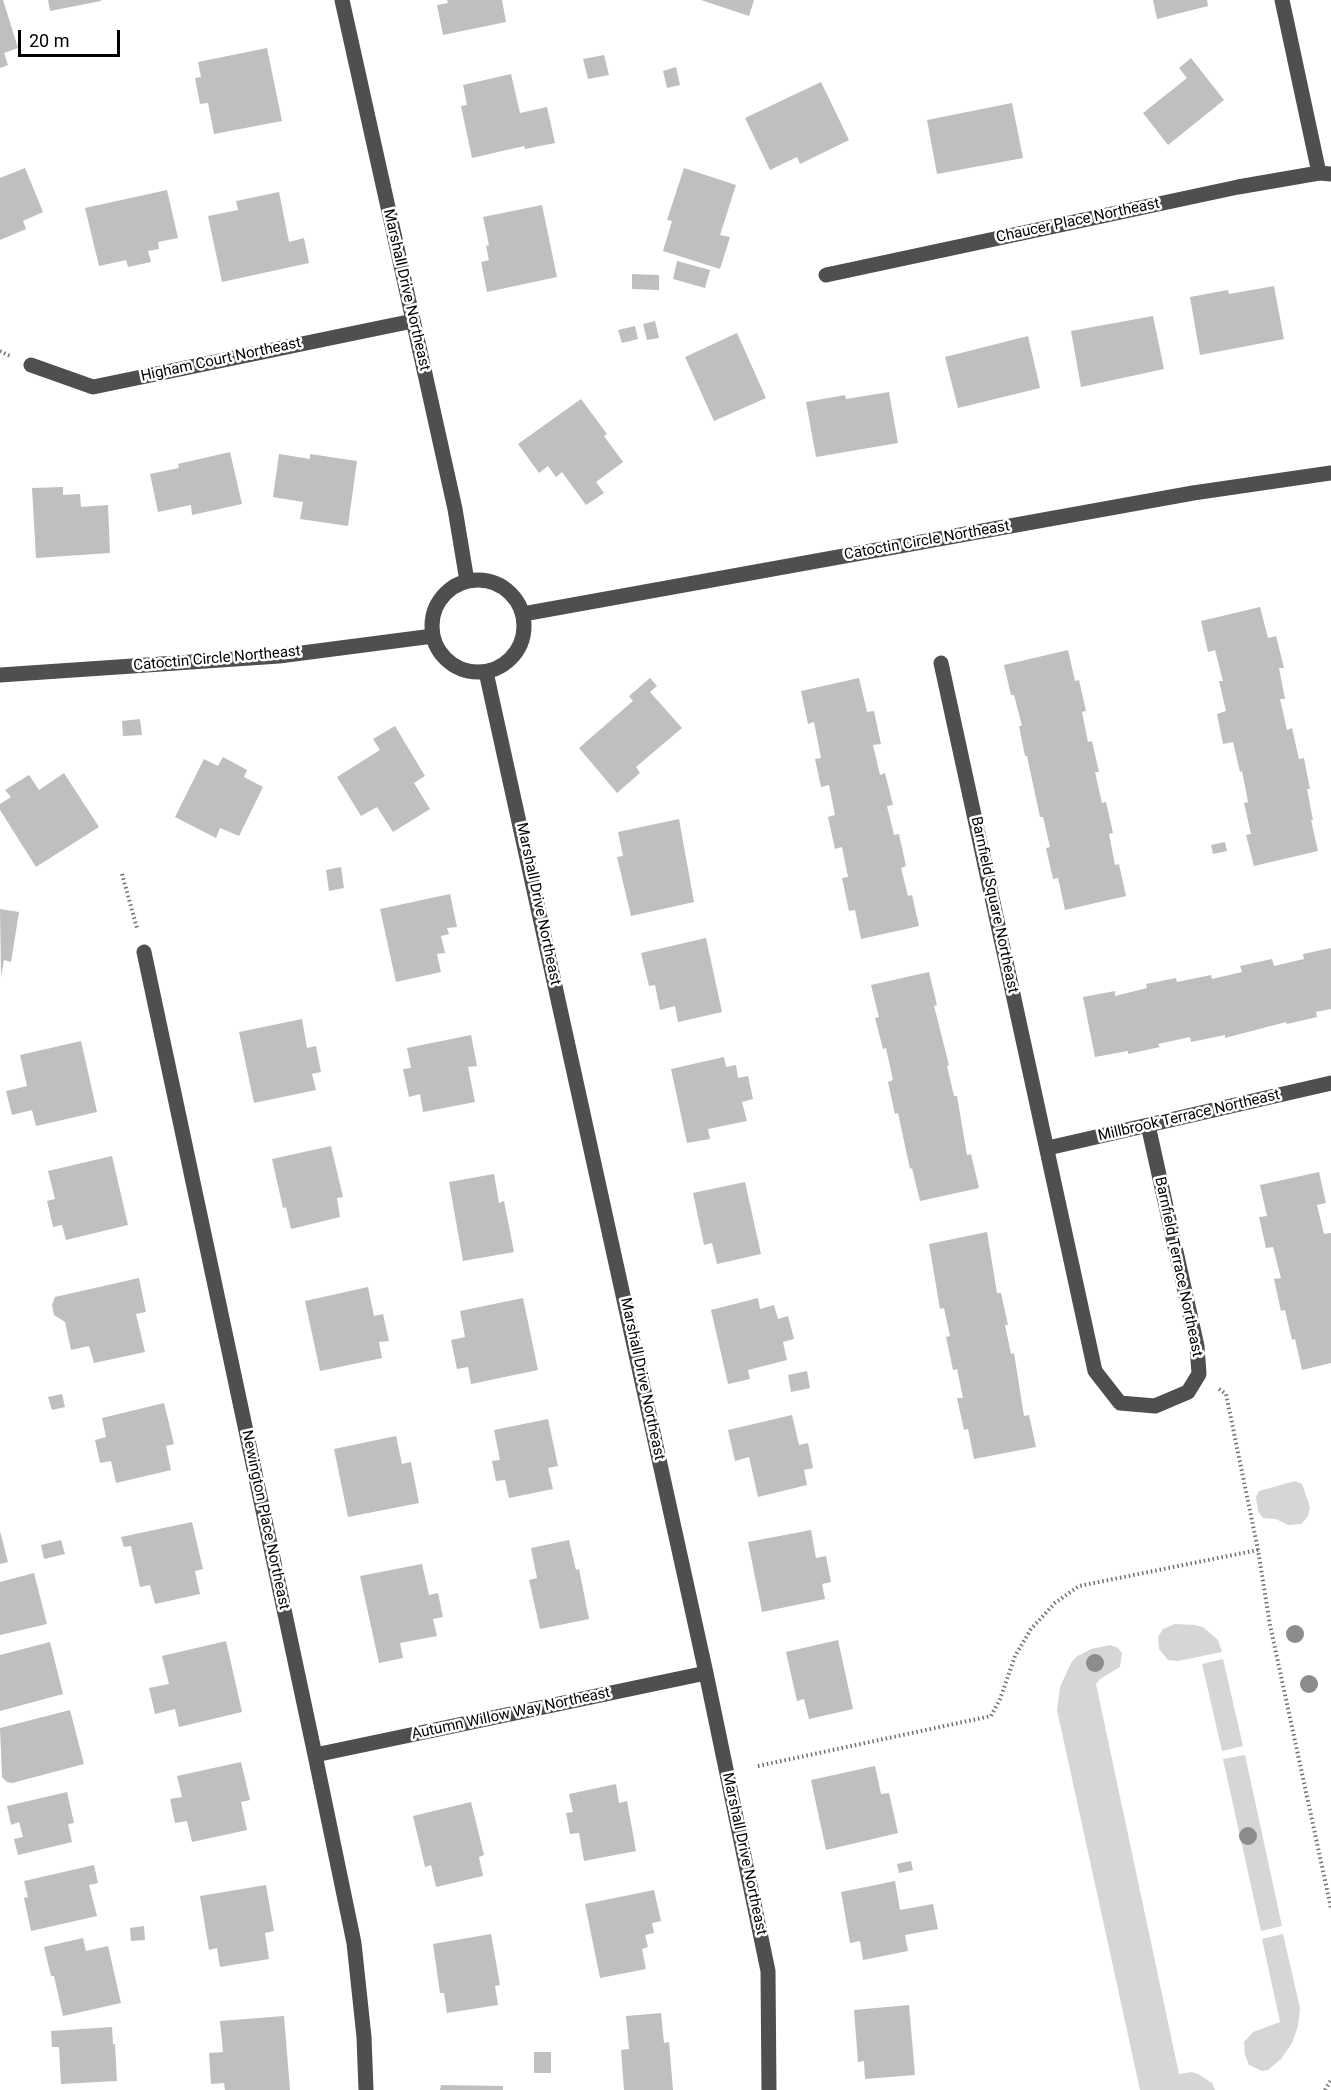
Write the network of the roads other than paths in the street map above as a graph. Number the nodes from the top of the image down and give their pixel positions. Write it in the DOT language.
graph roads {
  1 [pos="342,0"];
  2 [pos="1282,0"];
  3 [pos="1325,174"];
  4 [pos="826,275"];
  5 [pos="413,321"];
  6 [pos="31,365"];
  7 [pos="1330,477"];
  8 [pos="467,580"];
  9 [pos="523,614"];
  10 [pos="433,636"];
  11 [pos="941,663"];
  12 [pos="486,672"];
  13 [pos="0,675"];
  14 [pos="144,952"];
  15 [pos="1331,1083"];
  16 [pos="1148,1125"];
  17 [pos="1048,1148"];
  18 [pos="706,1673"];
  19 [pos="315,1755"];
  20 [pos="366,2090"];
  21 [pos="769,2090"];
  1 -- 5 [label="street, Marshall Drive Northeast"];
  2 -- 3 [label="street"];
  3 -- 4 [label="street, Chaucer Place Northeast"];
  5 -- 6 [label="street, Higham Court Northeast"];
  5 -- 8 [label="street, Marshall Drive Northeast"];
  7 -- 9 [label="street, Catoctin Circle Northeast"];
  8 -- 9 [label="street"];
  8 -- 10 [label="street"];
  9 -- 12 [label="street"];
  10 -- 12 [label="street"];
  10 -- 13 [label="street, Catoctin Circle Northeast"];
  11 -- 17 [label="street, Barnfield Square Northeast"];
  12 -- 18 [label="street, Marshall Drive Northeast"];
  14 -- 19 [label="street, Newington Place Northeast"];
  15 -- 16 [label="street, Millbrook Terrace Northeast"];
  16 -- 17 [label="street, Millbrook Terrace Northeast"];
  16 -- 17 [label="street, Barnfield Terrace Northeast"];
  18 -- 19 [label="street, Autumn Willow Way Northeast"];
  18 -- 21 [label="street, Marshall Drive Northeast"];
  19 -- 20 [label="street, Newington Place Northeast"];
}
